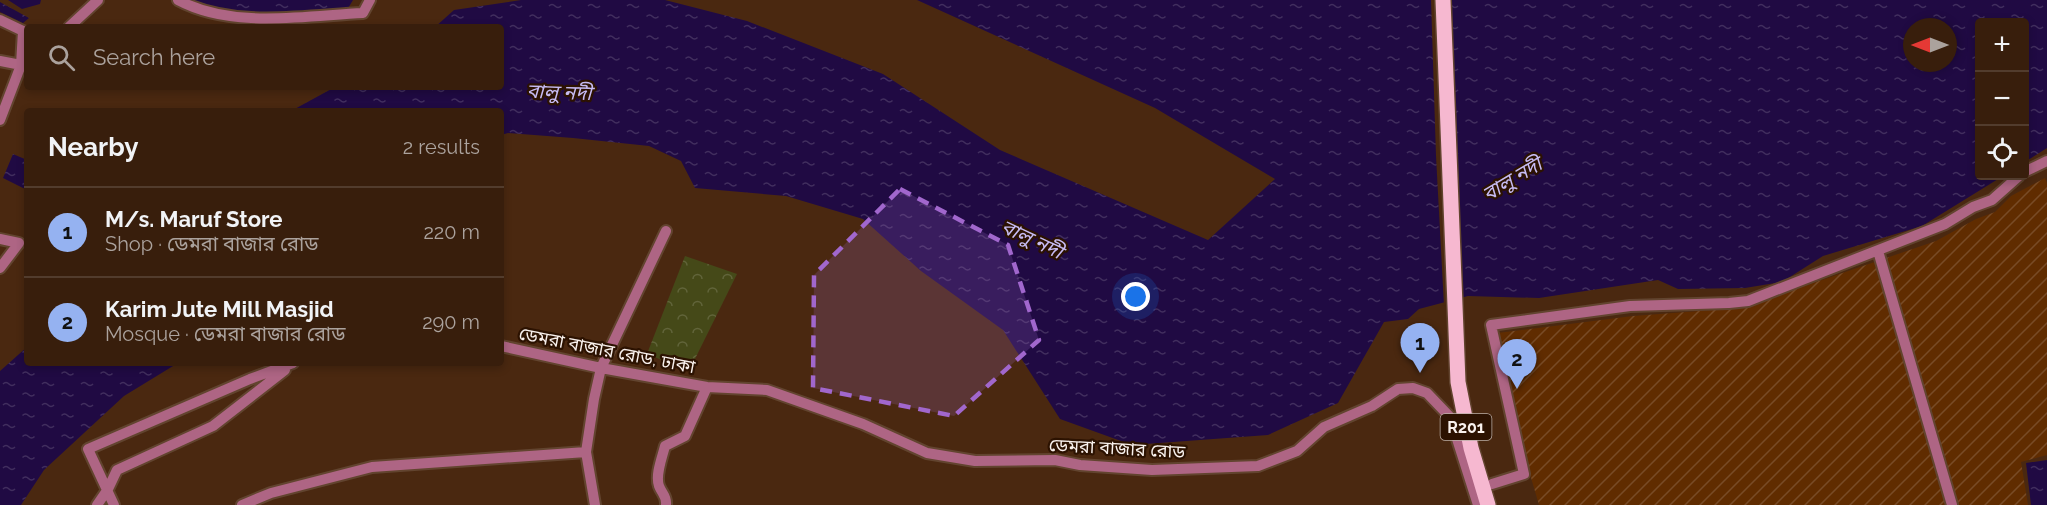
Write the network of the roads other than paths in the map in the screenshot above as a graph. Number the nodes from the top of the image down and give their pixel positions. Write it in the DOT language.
graph roads {
  1 [pos="98,0"];
  2 [pos="178,0"];
  3 [pos="370,0"];
  4 [pos="1443,0"];
  5 [pos="0,20"];
  6 [pos="72,24"];
  7 [pos="24,31"];
  8 [pos="24,40"];
  9 [pos="0,61"];
  10 [pos="21,65"];
  11 [pos="0,120"];
  12 [pos="2047,161"];
  13 [pos="2029,170"];
  14 [pos="2014,180"];
  15 [pos="666,231"];
  16 [pos="0,239"];
  17 [pos="1878,251"];
  18 [pos="0,267"];
  19 [pos="504,347"];
  20 [pos="286,366"];
  21 [pos="290,366"];
  22 [pos="601,368"];
  23 [pos="707,387"];
  24 [pos="586,452"];
  25 [pos="1492,484"];
  26 [pos="108,489"];
  27 [pos="97,505"];
  28 [pos="114,505"];
  29 [pos="242,505"];
  30 [pos="595,505"];
  31 [pos="666,505"];
  32 [pos="1478,505"];
  33 [pos="1488,505"];
  34 [pos="1952,505"];
  1 -- 6 [label="street"];
  2 -- 3 [label="street"];
  4 -- 33 [label="main road, R201"];
  5 -- 7 [label="street"];
  8 -- 10 [label="street"];
  9 -- 10 [label="street"];
  10 -- 11 [label="street"];
  12 -- 13 [label="street"];
  14 -- 17 [label="street"];
  15 -- 22 [label="street"];
  16 -- 18 [label="street"];
  17 -- 25 [label="street"];
  17 -- 34 [label="street"];
  19 -- 22 [label="street, ডেমরা বাজার রোড, ঢাকা"];
  20 -- 26 [label="street"];
  21 -- 26 [label="street"];
  22 -- 23 [label="street, ডেমরা বাজার রোড, ঢাকা"];
  22 -- 24 [label="street"];
  23 -- 31 [label="street"];
  23 -- 32 [label="street, ডেমরা বাজার রোড"];
  24 -- 29 [label="street"];
  24 -- 30 [label="street"];
  26 -- 27 [label="street"];
  26 -- 28 [label="street"];
}
